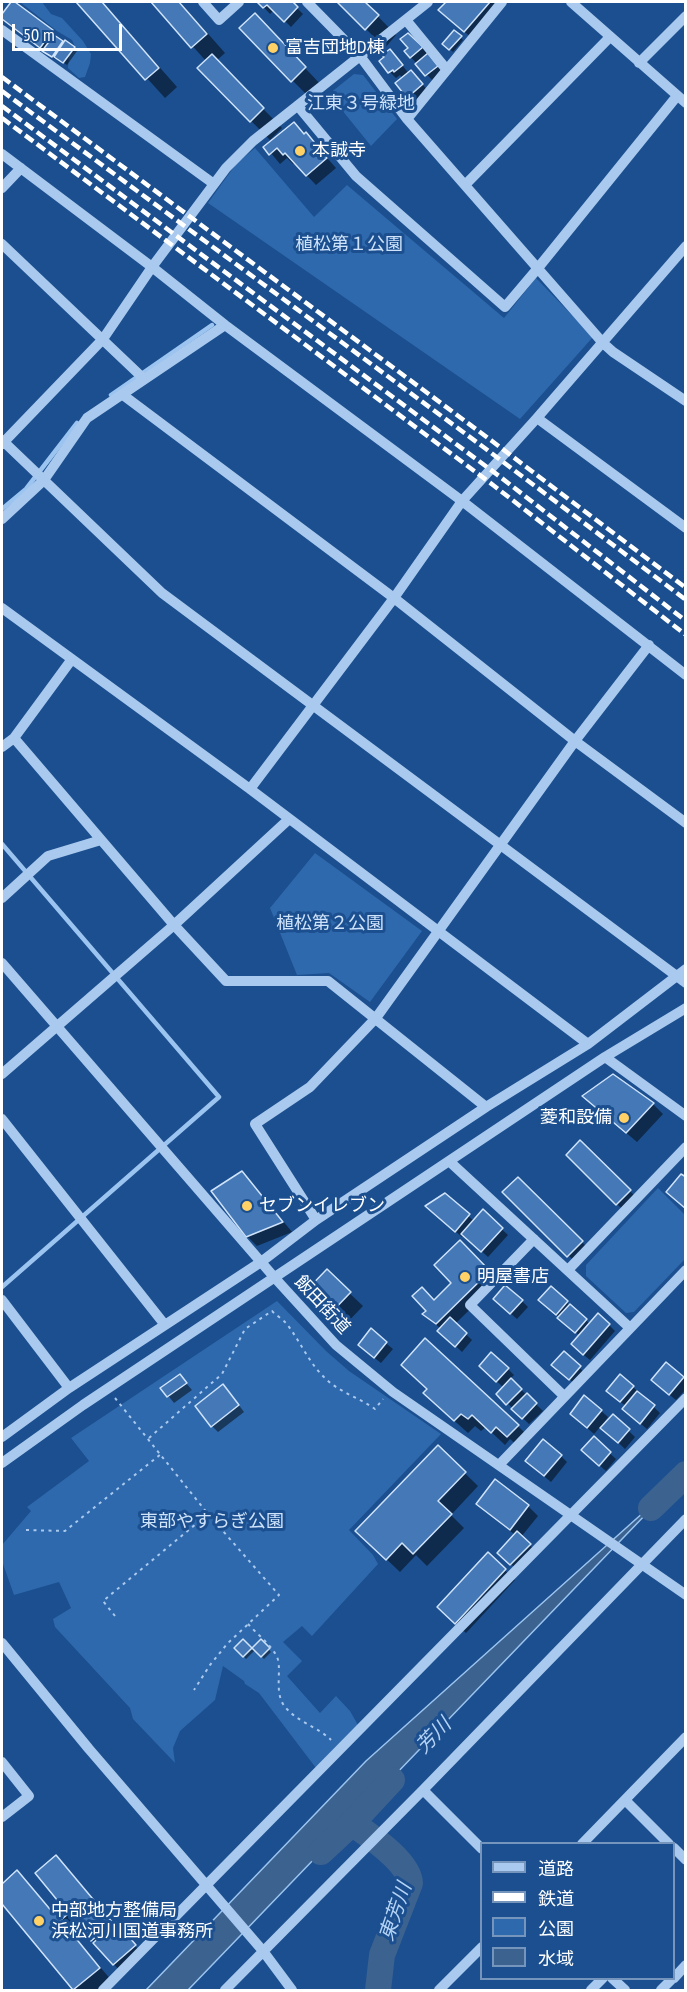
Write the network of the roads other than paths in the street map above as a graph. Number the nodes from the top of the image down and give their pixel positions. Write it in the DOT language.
graph roads {
  1 [pos="203,2"];
  2 [pos="238,2"];
  3 [pos="308,2"];
  4 [pos="428,2"];
  5 [pos="502,2"];
  6 [pos="571,2"];
  7 [pos="686,16"];
  8 [pos="406,20"];
  9 [pos="2,30"];
  10 [pos="610,37"];
  11 [pos="360,56"];
  12 [pos="639,63"];
  13 [pos="447,70"];
  14 [pos="681,100"];
  15 [pos="298,106"];
  16 [pos="407,119"];
  17 [pos="2,154"];
  18 [pos="21,168"];
  19 [pos="214,184"];
  20 [pos="466,184"];
  21 [pos="2,188"];
  22 [pos="2,244"];
  23 [pos="683,253"];
  24 [pos="152,267"];
  25 [pos="538,268"];
  26 [pos="225,324"];
  27 [pos="103,339"];
  28 [pos="603,343"];
  29 [pos="144,379"];
  30 [pos="123,395"];
  31 [pos="686,401"];
  32 [pos="537,418"];
  33 [pos="2,442"];
  34 [pos="44,480"];
  35 [pos="462,501"];
  36 [pos="2,519"];
  37 [pos="686,528"];
  38 [pos="394,598"];
  39 [pos="2,608"];
  40 [pos="649,645"];
  41 [pos="72,659"];
  42 [pos="686,675"];
  43 [pos="313,706"];
  44 [pos="14,738"];
  45 [pos="575,741"];
  46 [pos="2,747"];
  47 [pos="250,789"];
  48 [pos="288,820"];
  49 [pos="686,823"];
  50 [pos="101,840"];
  51 [pos="499,844"];
  52 [pos="2,897"];
  53 [pos="174,925"];
  54 [pos="438,932"];
  55 [pos="2,963"];
  56 [pos="686,969"];
  57 [pos="675,976"];
  58 [pos="686,983"];
  59 [pos="686,1008"];
  60 [pos="376,1018"];
  61 [pos="57,1027"];
  62 [pos="588,1044"];
  63 [pos="605,1057"];
  64 [pos="2,1074"];
  65 [pos="486,1107"];
  66 [pos="686,1116"];
  67 [pos="2,1119"];
  68 [pos="686,1147"];
  69 [pos="449,1161"];
  70 [pos="316,1221"];
  71 [pos="534,1239"];
  72 [pos="261,1262"];
  73 [pos="568,1270"];
  74 [pos="686,1270"];
  75 [pos="274,1277"];
  76 [pos="2,1300"];
  77 [pos="165,1325"];
  78 [pos="629,1327"];
  79 [pos="69,1388"];
  80 [pos="564,1396"];
  81 [pos="686,1398"];
  82 [pos="2,1437"];
  83 [pos="2,1463"];
  84 [pos="499,1465"];
  85 [pos="572,1515"];
  86 [pos="686,1519"];
  87 [pos="641,1564"];
  88 [pos="686,1595"];
  89 [pos="2,1643"];
  90 [pos="686,1737"];
  91 [pos="2,1762"];
  92 [pos="423,1790"];
  93 [pos="625,1800"];
  94 [pos="2,1817"];
  95 [pos="584,1842"];
  96 [pos="667,1842"];
  97 [pos="480,1847"];
  98 [pos="675,1849"];
  99 [pos="686,1860"];
  100 [pos="208,1886"];
  101 [pos="480,1949"];
  102 [pos="262,1950"];
  103 [pos="686,1965"];
  104 [pos="675,1976"];
  105 [pos="103,1990"];
  106 [pos="225,1990"];
  107 [pos="292,1990"];
  108 [pos="439,1990"];
  1 -- 2 [label="street"];
  3 -- 11 [label="street"];
  4 -- 8 [label="street"];
  5 -- 13 [label="street"];
  6 -- 10 [label="street"];
  7 -- 12 [label="street"];
  8 -- 11 [label="street"];
  8 -- 13 [label="street"];
  9 -- 19 [label="street"];
  10 -- 12 [label="street"];
  10 -- 20 [label="street"];
  11 -- 15 [label="street"];
  11 -- 16 [label="street"];
  12 -- 14 [label="street"];
  13 -- 16 [label="street"];
  14 -- 25 [label="street"];
  15 -- 19 [label="street"];
  15 -- 25 [label="street"];
  16 -- 20 [label="street"];
  17 -- 18 [label="street"];
  18 -- 21 [label="street"];
  18 -- 24 [label="street"];
  19 -- 24 [label="street"];
  20 -- 25 [label="street"];
  22 -- 27 [label="street"];
  23 -- 28 [label="street"];
  24 -- 26 [label="street"];
  24 -- 27 [label="street"];
  25 -- 28 [label="street"];
  26 -- 29 [label="street"];
  26 -- 35 [label="street"];
  27 -- 29 [label="street"];
  27 -- 33 [label="street"];
  28 -- 31 [label="street"];
  28 -- 32 [label="street"];
  29 -- 30 [label="street"];
  30 -- 34 [label="street"];
  30 -- 38 [label="street"];
  32 -- 35 [label="street"];
  32 -- 37 [label="street"];
  33 -- 34 [label="street"];
  34 -- 36 [label="street"];
  34 -- 43 [label="street"];
  35 -- 38 [label="street"];
  35 -- 40 [label="street"];
  38 -- 43 [label="street"];
  38 -- 45 [label="street"];
  39 -- 41 [label="street"];
  40 -- 42 [label="street"];
  40 -- 45 [label="street"];
  41 -- 44 [label="street"];
  41 -- 47 [label="street"];
  43 -- 47 [label="street"];
  43 -- 51 [label="street"];
  44 -- 46 [label="street"];
  44 -- 50 [label="street"];
  45 -- 49 [label="street"];
  45 -- 51 [label="street"];
  47 -- 48 [label="street"];
  48 -- 53 [label="street"];
  48 -- 54 [label="street"];
  50 -- 52 [label="street"];
  50 -- 53 [label="street"];
  51 -- 54 [label="street"];
  51 -- 57 [label="street"];
  53 -- 60 [label="street"];
  53 -- 61 [label="street"];
  54 -- 60 [label="street"];
  54 -- 62 [label="street"];
  55 -- 61 [label="street, 飯田街道"];
  56 -- 57 [label="street"];
  57 -- 58 [label="street"];
  57 -- 62 [label="street"];
  59 -- 63 [label="street"];
  60 -- 65 [label="street"];
  60 -- 70 [label="street"];
  61 -- 64 [label="street"];
  61 -- 72 [label="street, 飯田街道"];
  62 -- 65 [label="street"];
  63 -- 66 [label="street"];
  63 -- 69 [label="street"];
  65 -- 70 [label="street"];
  67 -- 77 [label="street"];
  68 -- 73 [label="street"];
  69 -- 71 [label="street"];
  69 -- 75 [label="street"];
  70 -- 72 [label="street"];
  71 -- 73 [label="street"];
  71 -- 80 [label="street"];
  72 -- 75 [label="street, 飯田街道"];
  72 -- 77 [label="street"];
  73 -- 78 [label="street"];
  74 -- 78 [label="street"];
  75 -- 83 [label="street"];
  75 -- 84 [label="street, 飯田街道"];
  76 -- 79 [label="street"];
  77 -- 79 [label="street"];
  78 -- 80 [label="street"];
  79 -- 82 [label="street"];
  80 -- 84 [label="street"];
  81 -- 85 [label="street"];
  84 -- 85 [label="street, 飯田街道"];
  85 -- 87 [label="street, 飯田街道"];
  85 -- 100 [label="street"];
  86 -- 87 [label="street"];
  87 -- 88 [label="street, 飯田街道"];
  87 -- 92 [label="street"];
  89 -- 100 [label="street"];
  90 -- 93 [label="street"];
  91 -- 94 [label="street"];
  92 -- 97 [label="street"];
  92 -- 102 [label="street"];
  93 -- 95 [label="street"];
  93 -- 96 [label="street"];
  98 -- 99 [label="street"];
  100 -- 102 [label="street"];
  100 -- 105 [label="street"];
  101 -- 108 [label="street"];
  102 -- 106 [label="street"];
  102 -- 107 [label="street"];
  103 -- 104 [label="street"];
}
